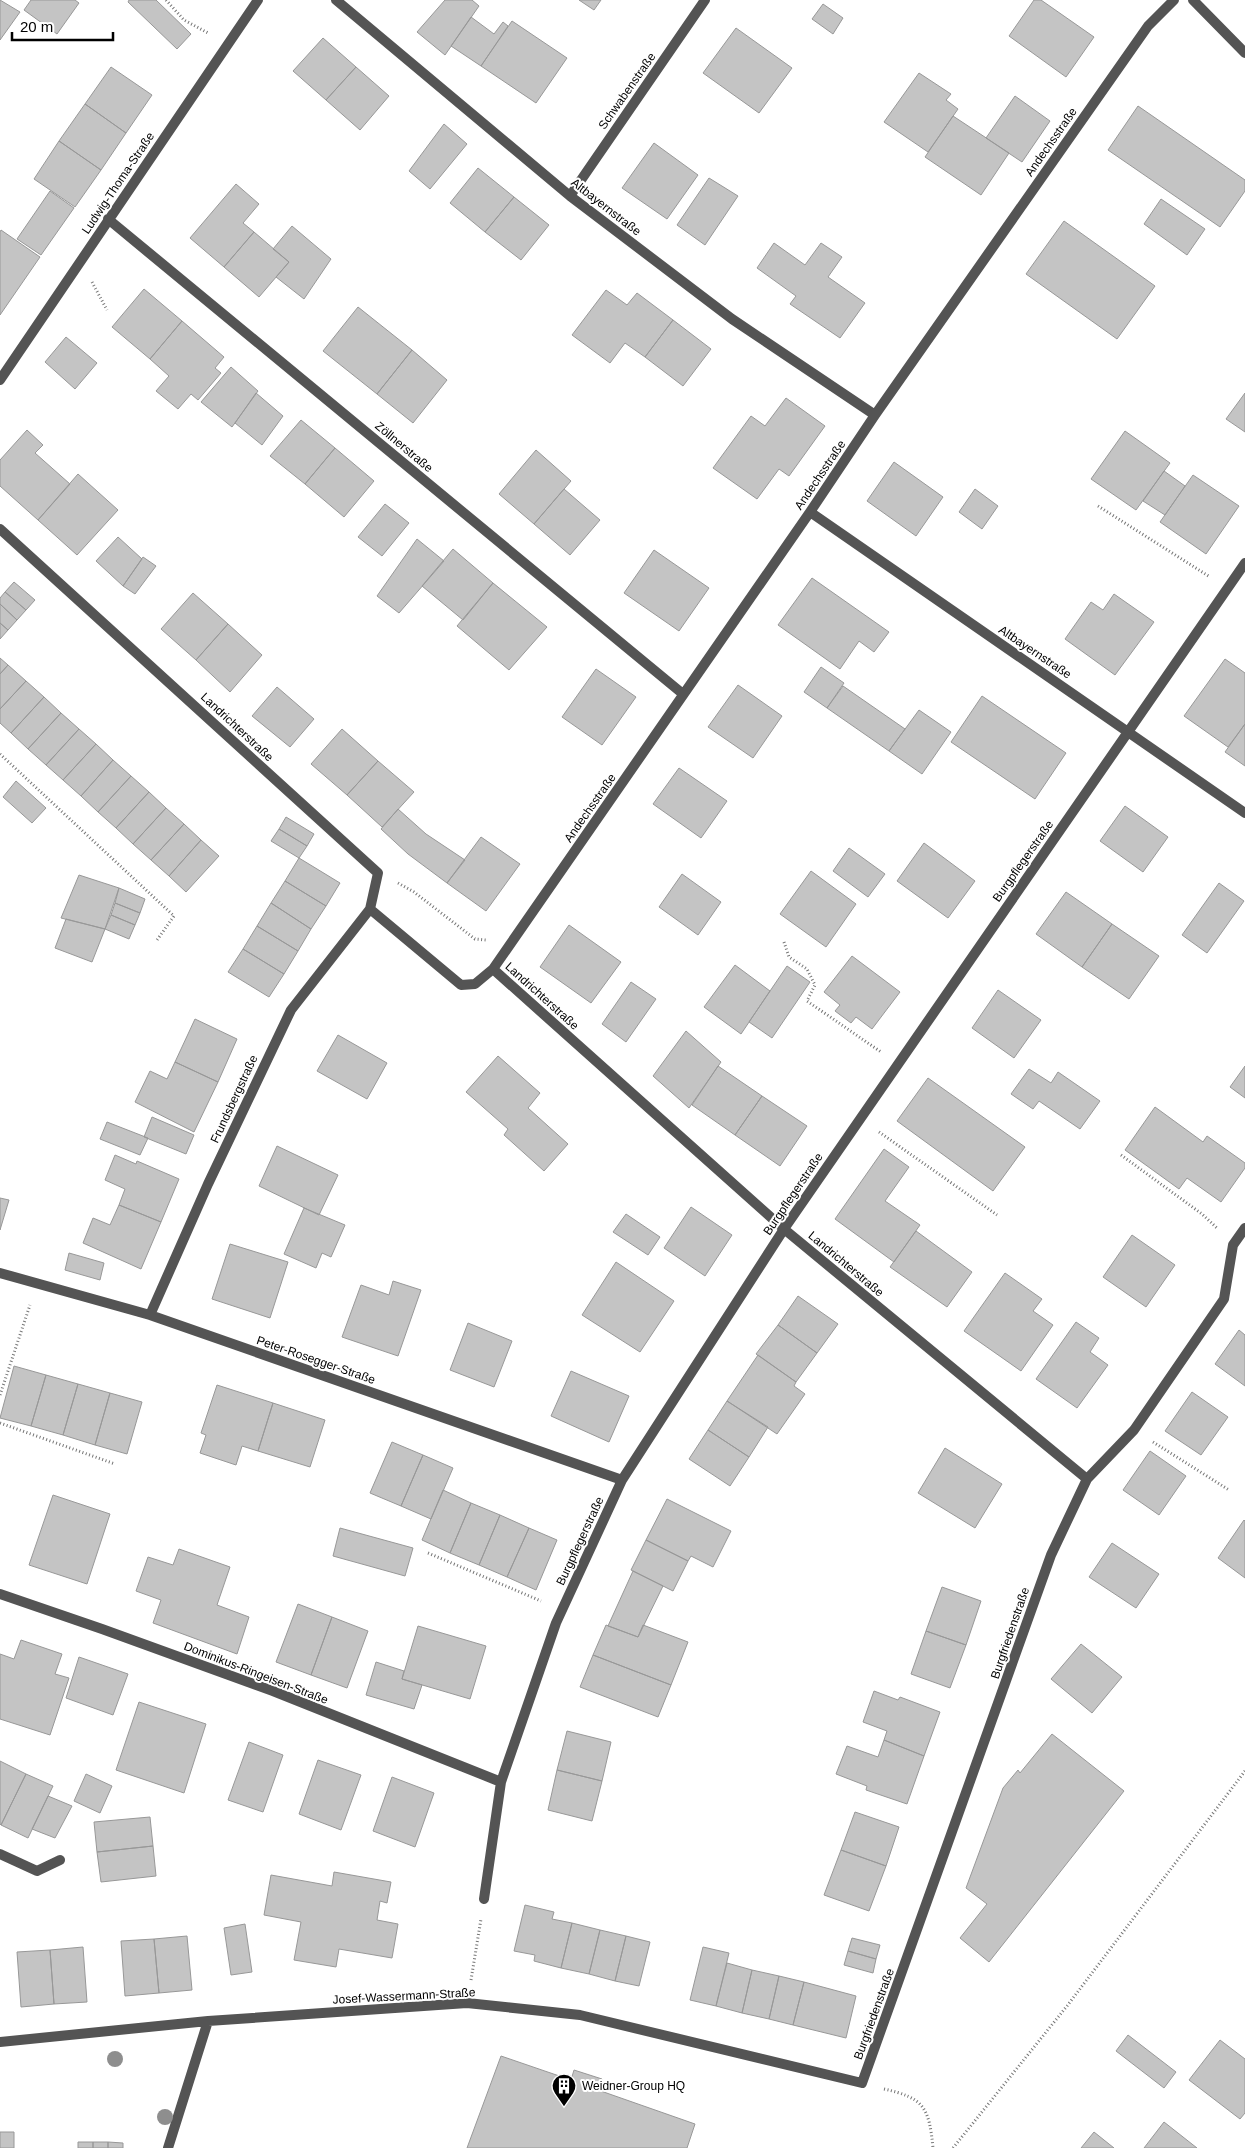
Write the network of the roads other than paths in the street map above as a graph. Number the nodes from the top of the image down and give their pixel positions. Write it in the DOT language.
graph roads {
  1 [pos="258,0"];
  2 [pos="336,0"];
  3 [pos="705,0"];
  4 [pos="1174,0"];
  5 [pos="1193,0"];
  6 [pos="1245,53"];
  7 [pos="570,196"];
  8 [pos="108,219"];
  9 [pos="0,380"];
  10 [pos="875,415"];
  11 [pos="810,512"];
  12 [pos="0,529"];
  13 [pos="1245,563"];
  14 [pos="683,694"];
  15 [pos="1128,731"];
  16 [pos="1245,813"];
  17 [pos="370,909"];
  18 [pos="493,969"];
  19 [pos="1245,1228"];
  20 [pos="784,1229"];
  21 [pos="0,1273"];
  22 [pos="150,1316"];
  23 [pos="1087,1479"];
  24 [pos="622,1480"];
  25 [pos="0,1594"];
  26 [pos="501,1782"];
  27 [pos="0,1854"];
  28 [pos="60,1860"];
  29 [pos="484,1899"];
  30 [pos="208,2021"];
  31 [pos="0,2042"];
  32 [pos="862,2083"];
  33 [pos="168,2148"];
  1 -- 8 [label="street, Ludwig-Thoma-Straße"];
  2 -- 7 [label="street, Altbayernstraße"];
  3 -- 7 [label="street, Schwabenstraße"];
  4 -- 10 [label="street, Andechsstraße"];
  5 -- 6 [label="street"];
  7 -- 10 [label="street, Altbayernstraße"];
  8 -- 9 [label="street, Ludwig-Thoma-Straße"];
  8 -- 14 [label="street, Zöllnerstraße"];
  10 -- 11 [label="street, Andechsstraße"];
  11 -- 14 [label="street, Andechsstraße"];
  11 -- 15 [label="street, Altbayernstraße"];
  12 -- 17 [label="street, Landrichterstraße"];
  13 -- 15 [label="street, Burgpflegerstraße"];
  14 -- 18 [label="street, Andechsstraße"];
  15 -- 16 [label="street, Altbayernstraße"];
  15 -- 20 [label="street, Burgpflegerstraße"];
  17 -- 18 [label="street, Landrichterstraße"];
  17 -- 22 [label="street, Frundsbergstraße"];
  18 -- 20 [label="street, Landrichterstraße"];
  19 -- 23 [label="street, Burgfriedenstraße"];
  20 -- 23 [label="street, Landrichterstraße"];
  20 -- 24 [label="street, Burgpflegerstraße"];
  21 -- 22 [label="street, Peter-Rosegger-Straße"];
  22 -- 24 [label="street, Peter-Rosegger-Straße"];
  23 -- 32 [label="street, Burgfriedenstraße"];
  24 -- 26 [label="street, Burgpflegerstraße"];
  25 -- 26 [label="street, Dominikus-Ringeisen-Straße"];
  26 -- 29 [label="street, Burgpflegerstraße"];
  27 -- 28 [label="street"];
  30 -- 31 [label="street, Josef-Wassermann-Straße"];
  30 -- 32 [label="street, Josef-Wassermann-Straße"];
  30 -- 33 [label="street"];
}
